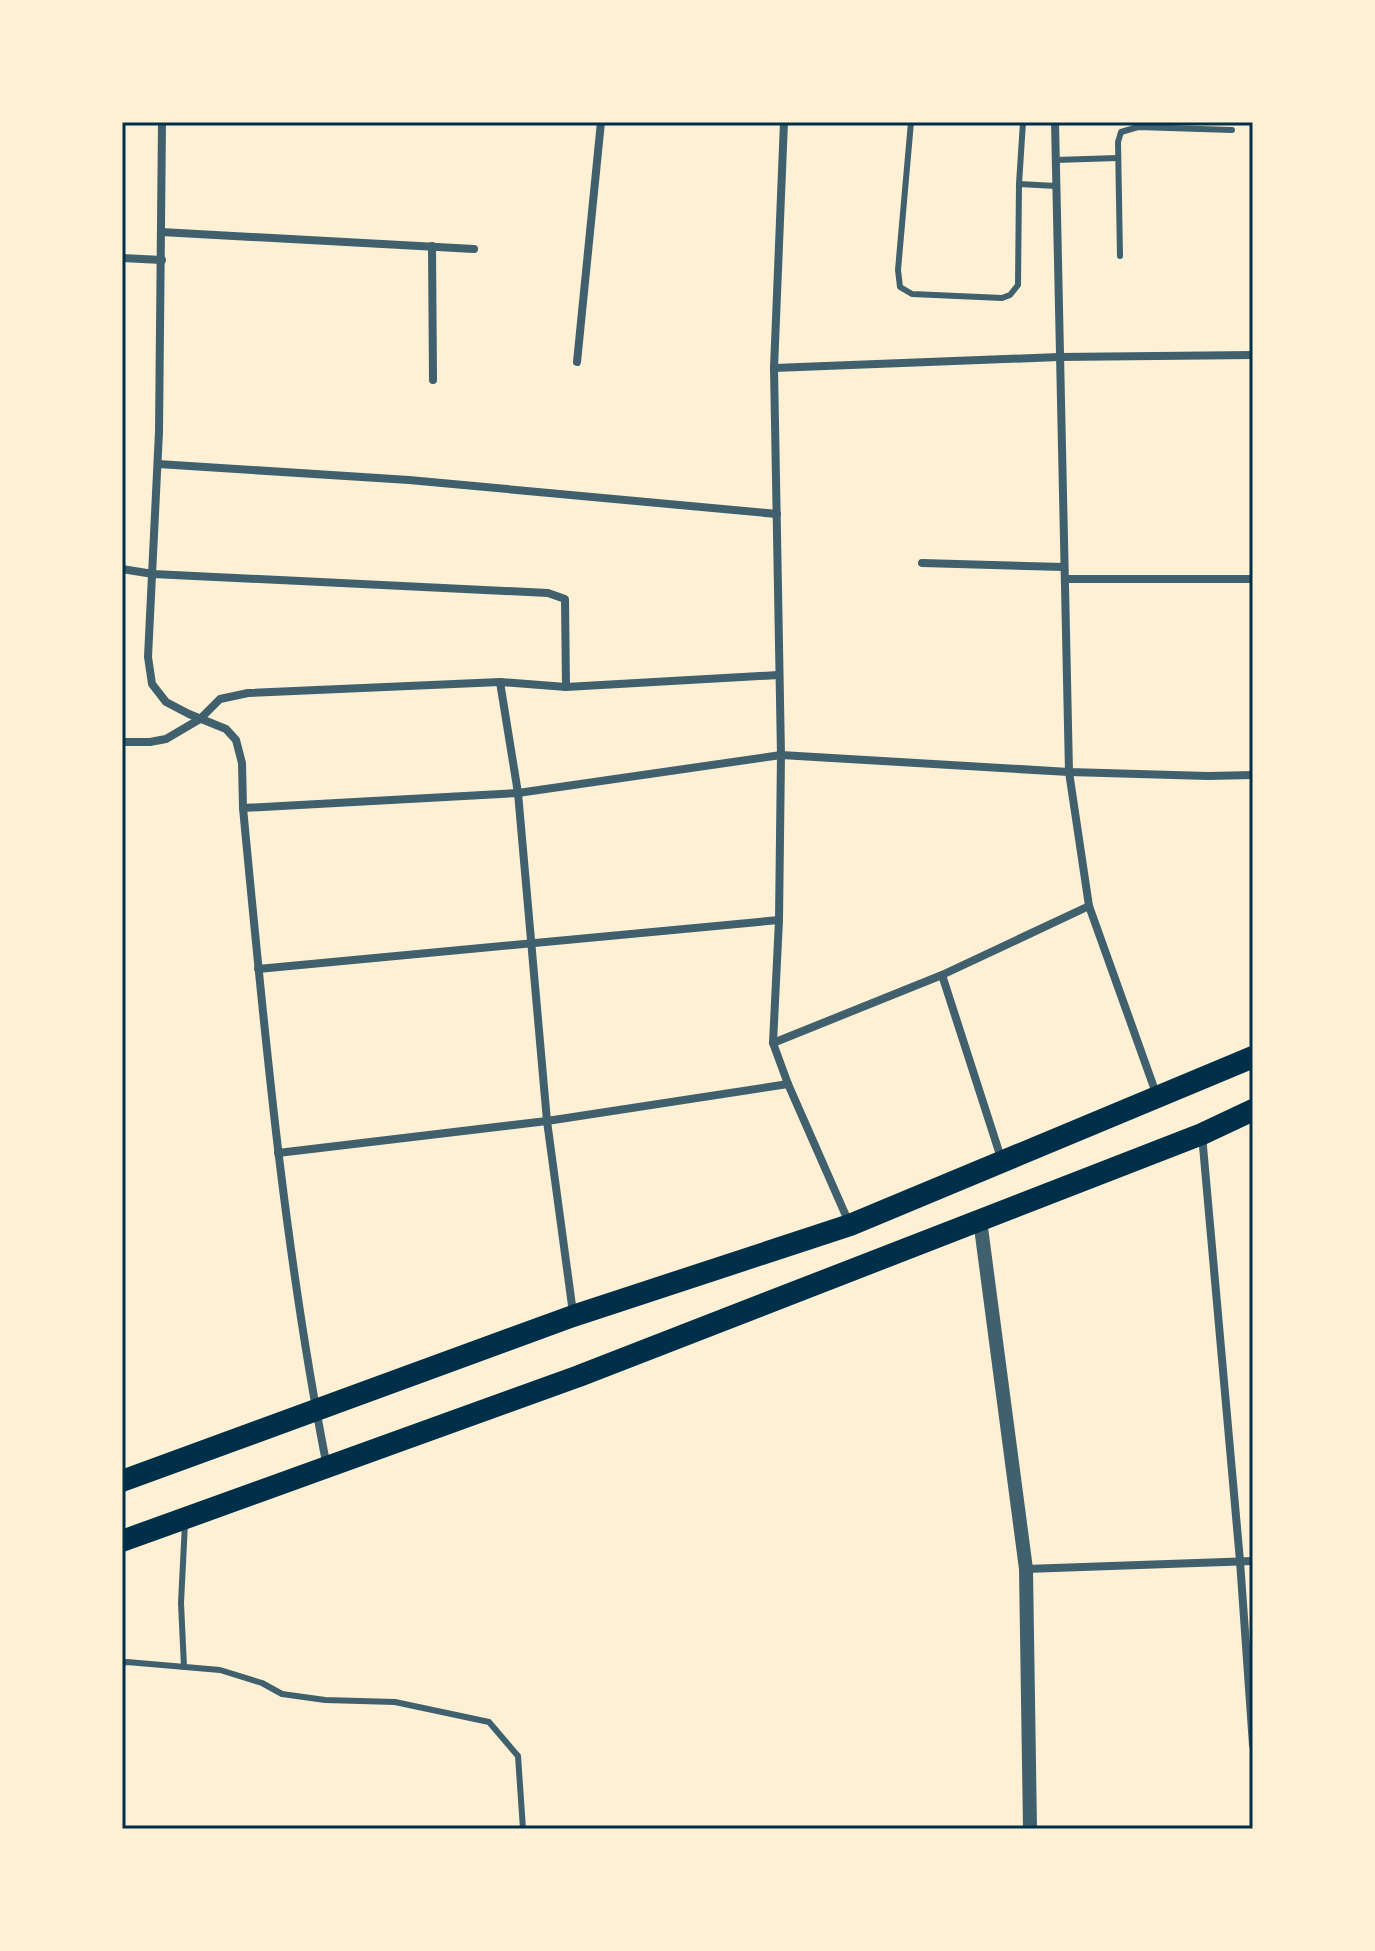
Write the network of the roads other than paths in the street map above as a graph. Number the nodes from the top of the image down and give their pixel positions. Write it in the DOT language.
graph roads {
  1 [pos="162,122"];
  2 [pos="601,122"];
  3 [pos="784,122"];
  4 [pos="911,122"];
  5 [pos="1023,122"];
  6 [pos="1055,122"];
  7 [pos="1232,130"];
  8 [pos="1118,158"];
  9 [pos="1055,160"];
  10 [pos="1019,184"];
  11 [pos="1056,186"];
  12 [pos="161,232"];
  13 [pos="432,246"];
  14 [pos="474,249"];
  15 [pos="1120,256"];
  16 [pos="122,258"];
  17 [pos="162,260"];
  18 [pos="1253,355"];
  19 [pos="1059,357"];
  20 [pos="577,362"];
  21 [pos="774,368"];
  22 [pos="433,380"];
  23 [pos="158,464"];
  24 [pos="777,514"];
  25 [pos="922,563"];
  26 [pos="1064,567"];
  27 [pos="122,569"];
  28 [pos="153,574"];
  29 [pos="1065,579"];
  30 [pos="1253,579"];
  31 [pos="778,675"];
  32 [pos="500,682"];
  33 [pos="566,687"];
  34 [pos="200,719"];
  35 [pos="122,742"];
  36 [pos="781,755"];
  37 [pos="1069,772"];
  38 [pos="1253,775"];
  39 [pos="518,793"];
  40 [pos="243,808"];
  41 [pos="1089,906"];
  42 [pos="779,920"];
  43 [pos="532,943"];
  44 [pos="258,969"];
  45 [pos="942,975"];
  46 [pos="773,1043"];
  47 [pos="1253,1057"];
  48 [pos="788,1084"];
  49 [pos="1158,1098"];
  50 [pos="1253,1110"];
  51 [pos="547,1121"];
  52 [pos="1202,1134"];
  53 [pos="278,1153"];
  54 [pos="1003,1162"];
  55 [pos="980,1220"];
  56 [pos="850,1225"];
  57 [pos="573,1316"];
  58 [pos="316,1411"];
  59 [pos="327,1467"];
  60 [pos="122,1481"];
  61 [pos="185,1518"];
  62 [pos="122,1541"];
  63 [pos="1240,1561"];
  64 [pos="1253,1561"];
  65 [pos="1026,1569"];
  66 [pos="122,1663"];
  67 [pos="184,1667"];
  68 [pos="1253,1745"];
  69 [pos="523,1829"];
  70 [pos="1030,1829"];
  1 -- 12 [label="street"];
  2 -- 20 [label="street"];
  3 -- 21 [label="street"];
  4 -- 10 [label="lane"];
  5 -- 10 [label="lane"];
  6 -- 9 [label="street"];
  7 -- 8 [label="lane"];
  8 -- 9 [label="lane"];
  8 -- 15 [label="lane"];
  9 -- 11 [label="street"];
  10 -- 11 [label="lane"];
  11 -- 19 [label="street"];
  12 -- 13 [label="street"];
  12 -- 17 [label="street"];
  13 -- 14 [label="street"];
  13 -- 22 [label="street"];
  16 -- 17 [label="street"];
  17 -- 23 [label="street"];
  18 -- 19 [label="street"];
  19 -- 21 [label="street"];
  19 -- 26 [label="street"];
  21 -- 24 [label="street"];
  23 -- 24 [label="street"];
  23 -- 28 [label="street"];
  24 -- 31 [label="street"];
  25 -- 26 [label="street"];
  26 -- 29 [label="street"];
  27 -- 28 [label="street"];
  28 -- 33 [label="street"];
  28 -- 34 [label="street"];
  29 -- 30 [label="street"];
  29 -- 37 [label="street"];
  31 -- 33 [label="street"];
  31 -- 36 [label="street"];
  32 -- 33 [label="street"];
  32 -- 34 [label="street"];
  32 -- 39 [label="street"];
  34 -- 35 [label="street"];
  34 -- 40 [label="street"];
  36 -- 37 [label="street"];
  36 -- 39 [label="street"];
  36 -- 42 [label="street"];
  37 -- 38 [label="street"];
  37 -- 41 [label="street"];
  39 -- 40 [label="street"];
  39 -- 43 [label="street"];
  40 -- 44 [label="street"];
  41 -- 45 [label="street"];
  41 -- 49 [label="street"];
  42 -- 43 [label="street"];
  42 -- 46 [label="street"];
  43 -- 44 [label="street"];
  43 -- 51 [label="street"];
  44 -- 53 [label="street"];
  45 -- 46 [label="street"];
  45 -- 54 [label="street"];
  46 -- 48 [label="street"];
  47 -- 49 [label="highway"];
  48 -- 51 [label="street"];
  48 -- 56 [label="street"];
  49 -- 54 [label="highway"];
  50 -- 52 [label="highway"];
  51 -- 53 [label="street"];
  51 -- 57 [label="street"];
  52 -- 55 [label="highway"];
  52 -- 63 [label="street"];
  53 -- 58 [label="street"];
  54 -- 56 [label="highway"];
  55 -- 59 [label="highway"];
  55 -- 65 [label="street"];
  56 -- 57 [label="highway"];
  57 -- 58 [label="highway"];
  58 -- 59 [label="street"];
  58 -- 60 [label="highway"];
  59 -- 61 [label="highway"];
  61 -- 62 [label="highway"];
  61 -- 67 [label="lane"];
  63 -- 64 [label="street"];
  63 -- 65 [label="street"];
  63 -- 68 [label="street"];
  65 -- 70 [label="street"];
  66 -- 67 [label="lane"];
  67 -- 69 [label="lane"];
}
